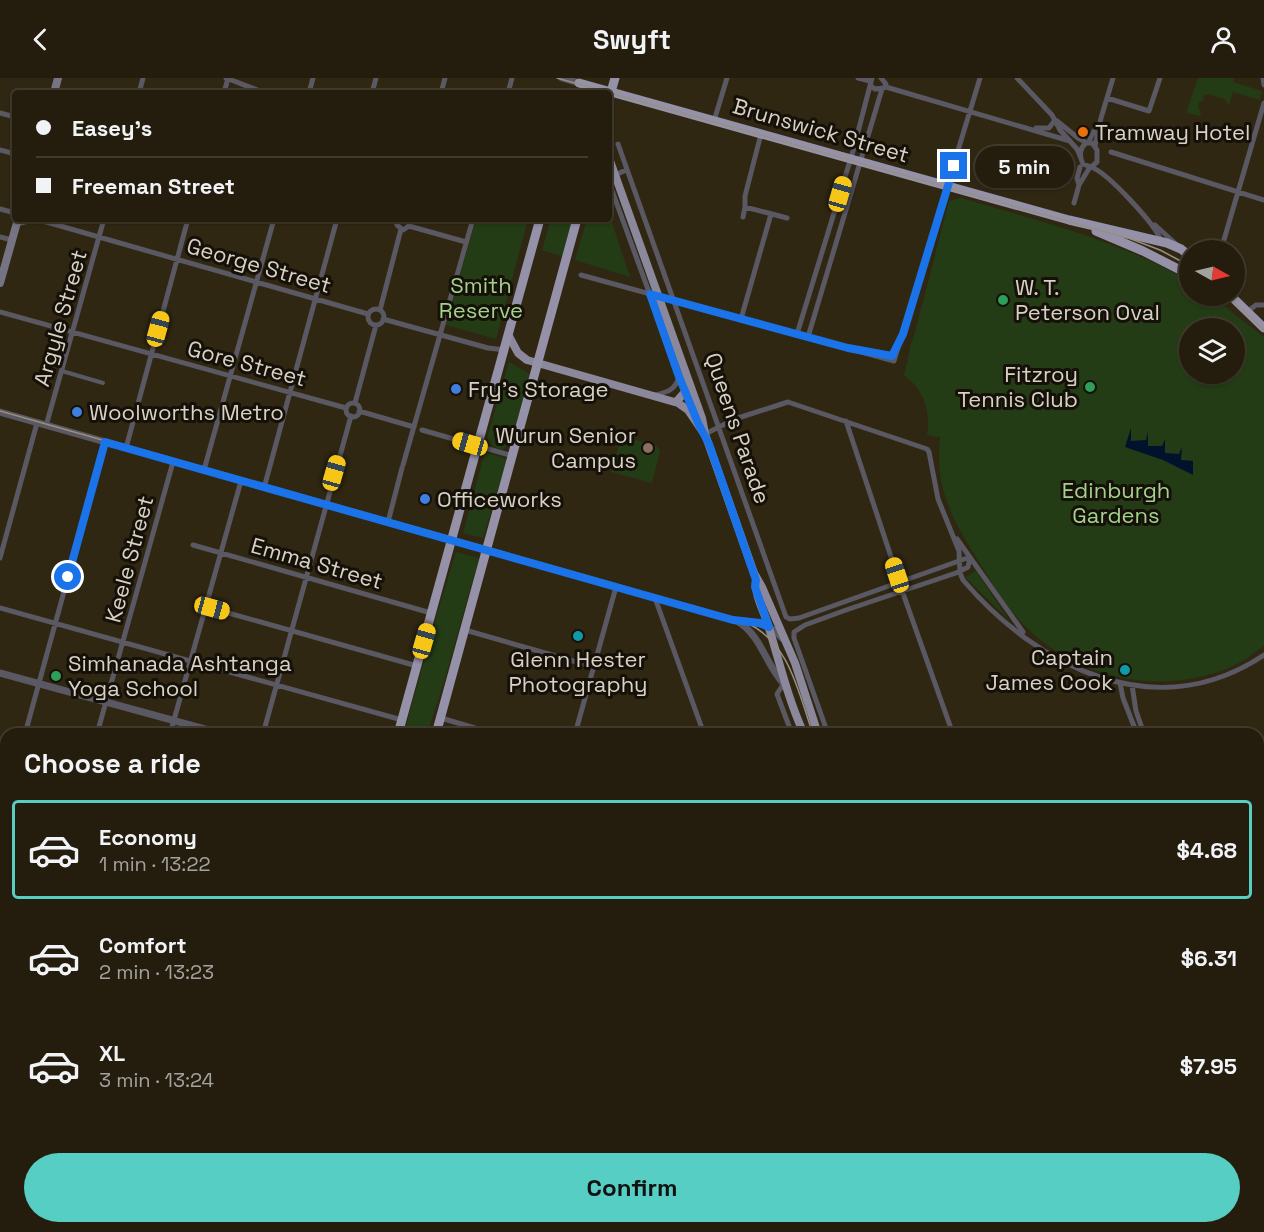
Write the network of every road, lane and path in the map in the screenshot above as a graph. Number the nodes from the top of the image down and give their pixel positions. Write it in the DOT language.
graph roads {
  1 [pos="227,78"];
  2 [pos="562,78"];
  3 [pos="727,78"];
  4 [pos="858,78"];
  5 [pos="980,78"];
  6 [pos="1017,78"];
  7 [pos="1113,78"];
  8 [pos="1160,78"];
  9 [pos="1263,78"];
  10 [pos="579,80"];
  11 [pos="871,82"];
  12 [pos="884,83"];
  13 [pos="1264,85"];
  14 [pos="257,90"];
  15 [pos="600,90"];
  16 [pos="612,96"];
  17 [pos="1107,98"];
  18 [pos="1264,103"];
  19 [pos="970,111"];
  20 [pos="1101,118"];
  21 [pos="1055,120"];
  22 [pos="714,121"];
  23 [pos="1028,128"];
  24 [pos="761,134"];
  25 [pos="1070,141"];
  26 [pos="1088,143"];
  27 [pos="618,144"];
  28 [pos="1095,146"];
  29 [pos="1111,152"];
  30 [pos="1080,156"];
  31 [pos="855,160"];
  32 [pos="1098,160"];
  33 [pos="612,166"];
  34 [pos="1080,167"];
  35 [pos="1091,167"];
  36 [pos="627,170"];
  37 [pos="615,175"];
  38 [pos="1109,179"];
  39 [pos="1079,185"];
  40 [pos="948,186"];
  41 [pos="1238,192"];
  42 [pos="1264,200"];
  43 [pos="1074,202"];
  44 [pos="746,207"];
  45 [pos="771,214"];
  46 [pos="1144,216"];
  47 [pos="743,217"];
  48 [pos="787,218"];
  49 [pos="1069,220"];
  50 [pos="17,222"];
  51 [pos="46,222"];
  52 [pos="103,222"];
  53 [pos="187,222"];
  54 [pos="273,222"];
  55 [pos="336,222"];
  56 [pos="398,222"];
  57 [pos="409,222"];
  58 [pos="472,222"];
  59 [pos="539,222"];
  60 [pos="576,222"];
  61 [pos="410,226"];
  62 [pos="401,229"];
  63 [pos="0,237"];
  64 [pos="99,237"];
  65 [pos="12,240"];
  66 [pos="1224,240"];
  67 [pos="1161,241"];
  68 [pos="466,242"];
  69 [pos="1179,247"];
  70 [pos="655,249"];
  71 [pos="1179,249"];
  72 [pos="639,255"];
  73 [pos="177,260"];
  74 [pos="1179,268"];
  75 [pos="581,275"];
  76 [pos="0,281"];
  77 [pos="256,282"];
  78 [pos="654,296"];
  79 [pos="315,299"];
  80 [pos="675,302"];
  81 [pos="1264,305"];
  82 [pos="1238,306"];
  83 [pos="1241,306"];
  84 [pos="380,310"];
  85 [pos="0,312"];
  86 [pos="1247,312"];
  87 [pos="368,315"];
  88 [pos="383,319"];
  89 [pos="741,319"];
  90 [pos="376,325"];
  91 [pos="1264,328"];
  92 [pos="73,332"];
  93 [pos="440,334"];
  94 [pos="797,334"];
  95 [pos="509,336"];
  96 [pos="807,337"];
  97 [pos="505,350"];
  98 [pos="151,354"];
  99 [pos="538,363"];
  100 [pos="62,371"];
  101 [pos="682,374"];
  102 [pos="230,376"];
  103 [pos="104,383"];
  104 [pos="289,392"];
  105 [pos="685,392"];
  106 [pos="655,395"];
  107 [pos="676,402"];
  108 [pos="355,403"];
  109 [pos="346,408"];
  110 [pos="359,411"];
  111 [pos="0,412"];
  112 [pos="351,416"];
  113 [pos="846,421"];
  114 [pos="37,423"];
  115 [pos="700,423"];
  116 [pos="718,424"];
  117 [pos="46,426"];
  118 [pos="414,427"];
  119 [pos="422,430"];
  120 [pos="705,434"];
  121 [pos="105,442"];
  122 [pos="478,446"];
  123 [pos="126,448"];
  124 [pos="513,456"];
  125 [pos="174,462"];
  126 [pos="204,470"];
  127 [pos="241,481"];
  128 [pos="264,488"];
  129 [pos="326,505"];
  130 [pos="388,522"];
  131 [pos="953,534"];
  132 [pos="452,541"];
  133 [pos="194,545"];
  134 [pos="486,550"];
  135 [pos="221,553"];
  136 [pos="970,557"];
  137 [pos="0,558"];
  138 [pos="960,559"];
  139 [pos="960,571"];
  140 [pos="306,578"];
  141 [pos="756,580"];
  142 [pos="899,582"];
  143 [pos="616,587"];
  144 [pos="902,591"];
  145 [pos="655,598"];
  146 [pos="843,601"];
  147 [pos="207,607"];
  148 [pos="0,608"];
  149 [pos="846,610"];
  150 [pos="431,613"];
  151 [pos="798,618"];
  152 [pos="733,620"];
  153 [pos="55,623"];
  154 [pos="769,627"];
  155 [pos="801,627"];
  156 [pos="292,630"];
  157 [pos="465,630"];
  158 [pos="1030,640"];
  159 [pos="124,642"];
  160 [pos="785,642"];
  161 [pos="1264,655"];
  162 [pos="192,662"];
  163 [pos="417,666"];
  164 [pos="594,667"];
  165 [pos="0,673"];
  166 [pos="784,683"];
  167 [pos="38,684"];
  168 [pos="1120,684"];
  169 [pos="276,685"];
  170 [pos="1132,685"];
  171 [pos="106,703"];
  172 [pos="441,718"];
  173 [pos="402,720"];
  174 [pos="174,722"];
  175 [pos="27,728"];
  176 [pos="99,728"];
  177 [pos="172,728"];
  178 [pos="191,728"];
  179 [pos="198,728"];
  180 [pos="264,728"];
  181 [pos="400,728"];
  182 [pos="438,728"];
  183 [pos="475,728"];
  184 [pos="577,728"];
  185 [pos="702,728"];
  186 [pos="790,728"];
  187 [pos="802,728"];
  188 [pos="816,728"];
  189 [pos="826,728"];
  190 [pos="951,728"];
  191 [pos="1135,728"];
  192 [pos="1142,728"];
  1 -- 14 [label="street"];
  2 -- 10 [label="street, Brunswick Street"];
  3 -- 22 [label="street"];
  4 -- 11 [label="street"];
  5 -- 19 [label="street"];
  6 -- 21 [label="street"];
  7 -- 17 [label="street"];
  8 -- 17 [label="street"];
  9 -- 13 [label="street"];
  10 -- 15 [label="highway, Brunswick Street"];
  11 -- 12 [label="street"];
  11 -- 31 [label="street"];
  12 -- 19 [label="street"];
  12 -- 31 [label="street"];
  16 -- 22 [label="highway, Brunswick Street"];
  17 -- 20 [label="street"];
  18 -- 41 [label="street"];
  19 -- 23 [label="street"];
  19 -- 40 [label="street"];
  20 -- 26 [label="street"];
  20 -- 28 [label="street"];
  21 -- 23 [label="street"];
  21 -- 25 [label="street"];
  21 -- 26 [label="street"];
  22 -- 24 [label="highway, Brunswick Street"];
  23 -- 25 [label="street"];
  24 -- 31 [label="highway, Brunswick Street"];
  24 -- 44 [label="street"];
  25 -- 30 [label="street"];
  26 -- 28 [label="street"];
  26 -- 30 [label="street"];
  27 -- 36 [label="street, Queens Parade"];
  28 -- 32 [label="street"];
  29 -- 41 [label="street"];
  30 -- 35 [label="street"];
  31 -- 40 [label="highway, Brunswick Street"];
  31 -- 94 [label="street"];
  31 -- 96 [label="street"];
  32 -- 35 [label="street"];
  32 -- 38 [label="street"];
  33 -- 37 [label="main road, Queens Parade"];
  34 -- 39 [label="street"];
  35 -- 38 [label="street"];
  35 -- 39 [label="street"];
  36 -- 37 [label="street"];
  36 -- 70 [label="street, Queens Parade"];
  37 -- 72 [label="main road, Queens Parade"];
  38 -- 46 [label="street"];
  39 -- 43 [label="street"];
  40 -- 49 [label="highway, Brunswick Street"];
  40 -- 96 [label="street"];
  41 -- 42 [label="street"];
  41 -- 66 [label="street"];
  44 -- 45 [label="street"];
  44 -- 47 [label="street"];
  45 -- 48 [label="street"];
  45 -- 89 [label="street"];
  46 -- 67 [label="street"];
  46 -- 69 [label="street"];
  49 -- 67 [label="highway, Brunswick Street"];
  49 -- 74 [label="highway, Brunswick Street"];
  50 -- 65 [label="main road"];
  51 -- 64 [label="street, George Street"];
  52 -- 64 [label="street, Argyle Street"];
  53 -- 73 [label="street"];
  54 -- 77 [label="street"];
  55 -- 79 [label="street"];
  56 -- 62 [label="street"];
  57 -- 61 [label="street"];
  58 -- 68 [label="street"];
  59 -- 95 [label="highway"];
  60 -- 99 [label="highway"];
  61 -- 62 [label="street"];
  61 -- 68 [label="street"];
  62 -- 84 [label="street"];
  63 -- 65 [label="street"];
  64 -- 73 [label="street, George Street"];
  64 -- 92 [label="street, Argyle Street"];
  65 -- 76 [label="main road"];
  67 -- 71 [label="highway, Brunswick Street"];
  68 -- 93 [label="street"];
  70 -- 72 [label="street"];
  70 -- 80 [label="street, Queens Parade"];
  72 -- 78 [label="main road, Queens Parade"];
  73 -- 77 [label="street, George Street"];
  73 -- 98 [label="street"];
  75 -- 78 [label="street"];
  77 -- 79 [label="street, George Street"];
  77 -- 102 [label="street"];
  78 -- 80 [label="street"];
  78 -- 101 [label="main road, Queens Parade"];
  79 -- 87 [label="street, George Street"];
  79 -- 104 [label="street"];
  80 -- 89 [label="street"];
  80 -- 116 [label="street, Queens Parade"];
  81 -- 86 [label="street"];
  82 -- 86 [label="highway"];
  83 -- 86 [label="highway"];
  84 -- 87 [label="street"];
  84 -- 88 [label="street"];
  85 -- 92 [label="street, Gore Street"];
  86 -- 91 [label="highway"];
  87 -- 90 [label="street"];
  88 -- 90 [label="street"];
  88 -- 93 [label="street"];
  89 -- 94 [label="street"];
  90 -- 108 [label="street"];
  92 -- 98 [label="street, Gore Street"];
  92 -- 100 [label="street, Argyle Street"];
  93 -- 97 [label="street"];
  93 -- 118 [label="street"];
  94 -- 96 [label="street"];
  95 -- 97 [label="highway"];
  95 -- 99 [label="main road"];
  97 -- 122 [label="highway"];
  98 -- 102 [label="street, Gore Street"];
  98 -- 123 [label="street"];
  99 -- 106 [label="main road"];
  99 -- 124 [label="highway"];
  100 -- 103 [label="street"];
  100 -- 117 [label="street, Argyle Street"];
  101 -- 105 [label="main road"];
  101 -- 106 [label="street"];
  101 -- 115 [label="main road, Queens Parade"];
  102 -- 104 [label="street, Gore Street"];
  102 -- 126 [label="street"];
  104 -- 109 [label="street, Gore Street"];
  104 -- 128 [label="street"];
  105 -- 107 [label="main road"];
  105 -- 115 [label="street, Queens Parade"];
  106 -- 107 [label="main road"];
  107 -- 115 [label="main road, Queens Parade"];
  108 -- 109 [label="street"];
  108 -- 110 [label="street"];
  109 -- 112 [label="street"];
  110 -- 112 [label="street"];
  110 -- 118 [label="street"];
  111 -- 114 [label="street"];
  112 -- 129 [label="street"];
  113 -- 116 [label="street"];
  113 -- 131 [label="street"];
  113 -- 142 [label="street"];
  114 -- 117 [label="street"];
  114 -- 137 [label="street"];
  115 -- 116 [label="street"];
  115 -- 120 [label="main road, Queens Parade"];
  116 -- 120 [label="street"];
  116 -- 151 [label="street, Queens Parade"];
  117 -- 121 [label="street"];
  118 -- 130 [label="street"];
  119 -- 122 [label="street"];
  120 -- 141 [label="main road, Queens Parade"];
  121 -- 123 [label="street"];
  121 -- 153 [label="street"];
  122 -- 124 [label="street"];
  122 -- 132 [label="highway"];
  123 -- 125 [label="street"];
  124 -- 134 [label="highway"];
  125 -- 126 [label="street"];
  125 -- 159 [label="street, Keele Street"];
  126 -- 127 [label="street"];
  127 -- 128 [label="street"];
  127 -- 135 [label="street"];
  128 -- 129 [label="street"];
  129 -- 130 [label="street"];
  129 -- 140 [label="street"];
  130 -- 132 [label="street"];
  131 -- 136 [label="street"];
  131 -- 138 [label="street"];
  132 -- 134 [label="street"];
  132 -- 150 [label="highway"];
  133 -- 135 [label="street, Emma Street"];
  134 -- 143 [label="street"];
  134 -- 157 [label="highway"];
  135 -- 140 [label="street, Emma Street"];
  135 -- 147 [label="street"];
  136 -- 138 [label="street"];
  136 -- 139 [label="street"];
  136 -- 158 [label="street"];
  138 -- 139 [label="street"];
  138 -- 142 [label="street"];
  139 -- 144 [label="street"];
  139 -- 158 [label="street"];
  140 -- 150 [label="street, Emma Street"];
  140 -- 156 [label="street"];
  141 -- 154 [label="main road, Queens Parade"];
  141 -- 160 [label="main road, Queens Parade"];
  142 -- 144 [label="street"];
  142 -- 146 [label="street"];
  143 -- 145 [label="street"];
  143 -- 164 [label="street"];
  144 -- 149 [label="street"];
  144 -- 190 [label="street"];
  145 -- 152 [label="street"];
  145 -- 185 [label="street"];
  146 -- 149 [label="street"];
  146 -- 151 [label="street"];
  147 -- 156 [label="street"];
  147 -- 162 [label="street"];
  148 -- 153 [label="street"];
  149 -- 155 [label="street"];
  150 -- 163 [label="highway"];
  151 -- 155 [label="street"];
  152 -- 154 [label="street"];
  152 -- 166 [label="street"];
  153 -- 159 [label="street"];
  153 -- 167 [label="street"];
  154 -- 160 [label="street"];
  154 -- 166 [label="main road, Queens Parade"];
  155 -- 189 [label="street"];
  156 -- 163 [label="street"];
  156 -- 169 [label="street"];
  157 -- 164 [label="street"];
  157 -- 172 [label="highway"];
  158 -- 168 [label="street"];
  159 -- 162 [label="street"];
  159 -- 171 [label="street, Keele Street"];
  160 -- 188 [label="main road, Queens Parade"];
  161 -- 170 [label="street"];
  162 -- 169 [label="street"];
  162 -- 174 [label="street"];
  163 -- 173 [label="highway"];
  164 -- 184 [label="street"];
  165 -- 167 [label="street"];
  166 -- 186 [label="street, Queens Parade"];
  166 -- 187 [label="main road, Queens Parade"];
  167 -- 171 [label="street"];
  167 -- 175 [label="street"];
  168 -- 170 [label="street"];
  168 -- 191 [label="street"];
  169 -- 173 [label="street"];
  169 -- 180 [label="street"];
  170 -- 192 [label="street"];
  171 -- 174 [label="street"];
  171 -- 176 [label="street, Keele Street"];
  172 -- 182 [label="highway"];
  172 -- 183 [label="street"];
  173 -- 181 [label="highway"];
  174 -- 177 [label="street"];
  174 -- 178 [label="street"];
  174 -- 179 [label="street"];
}
